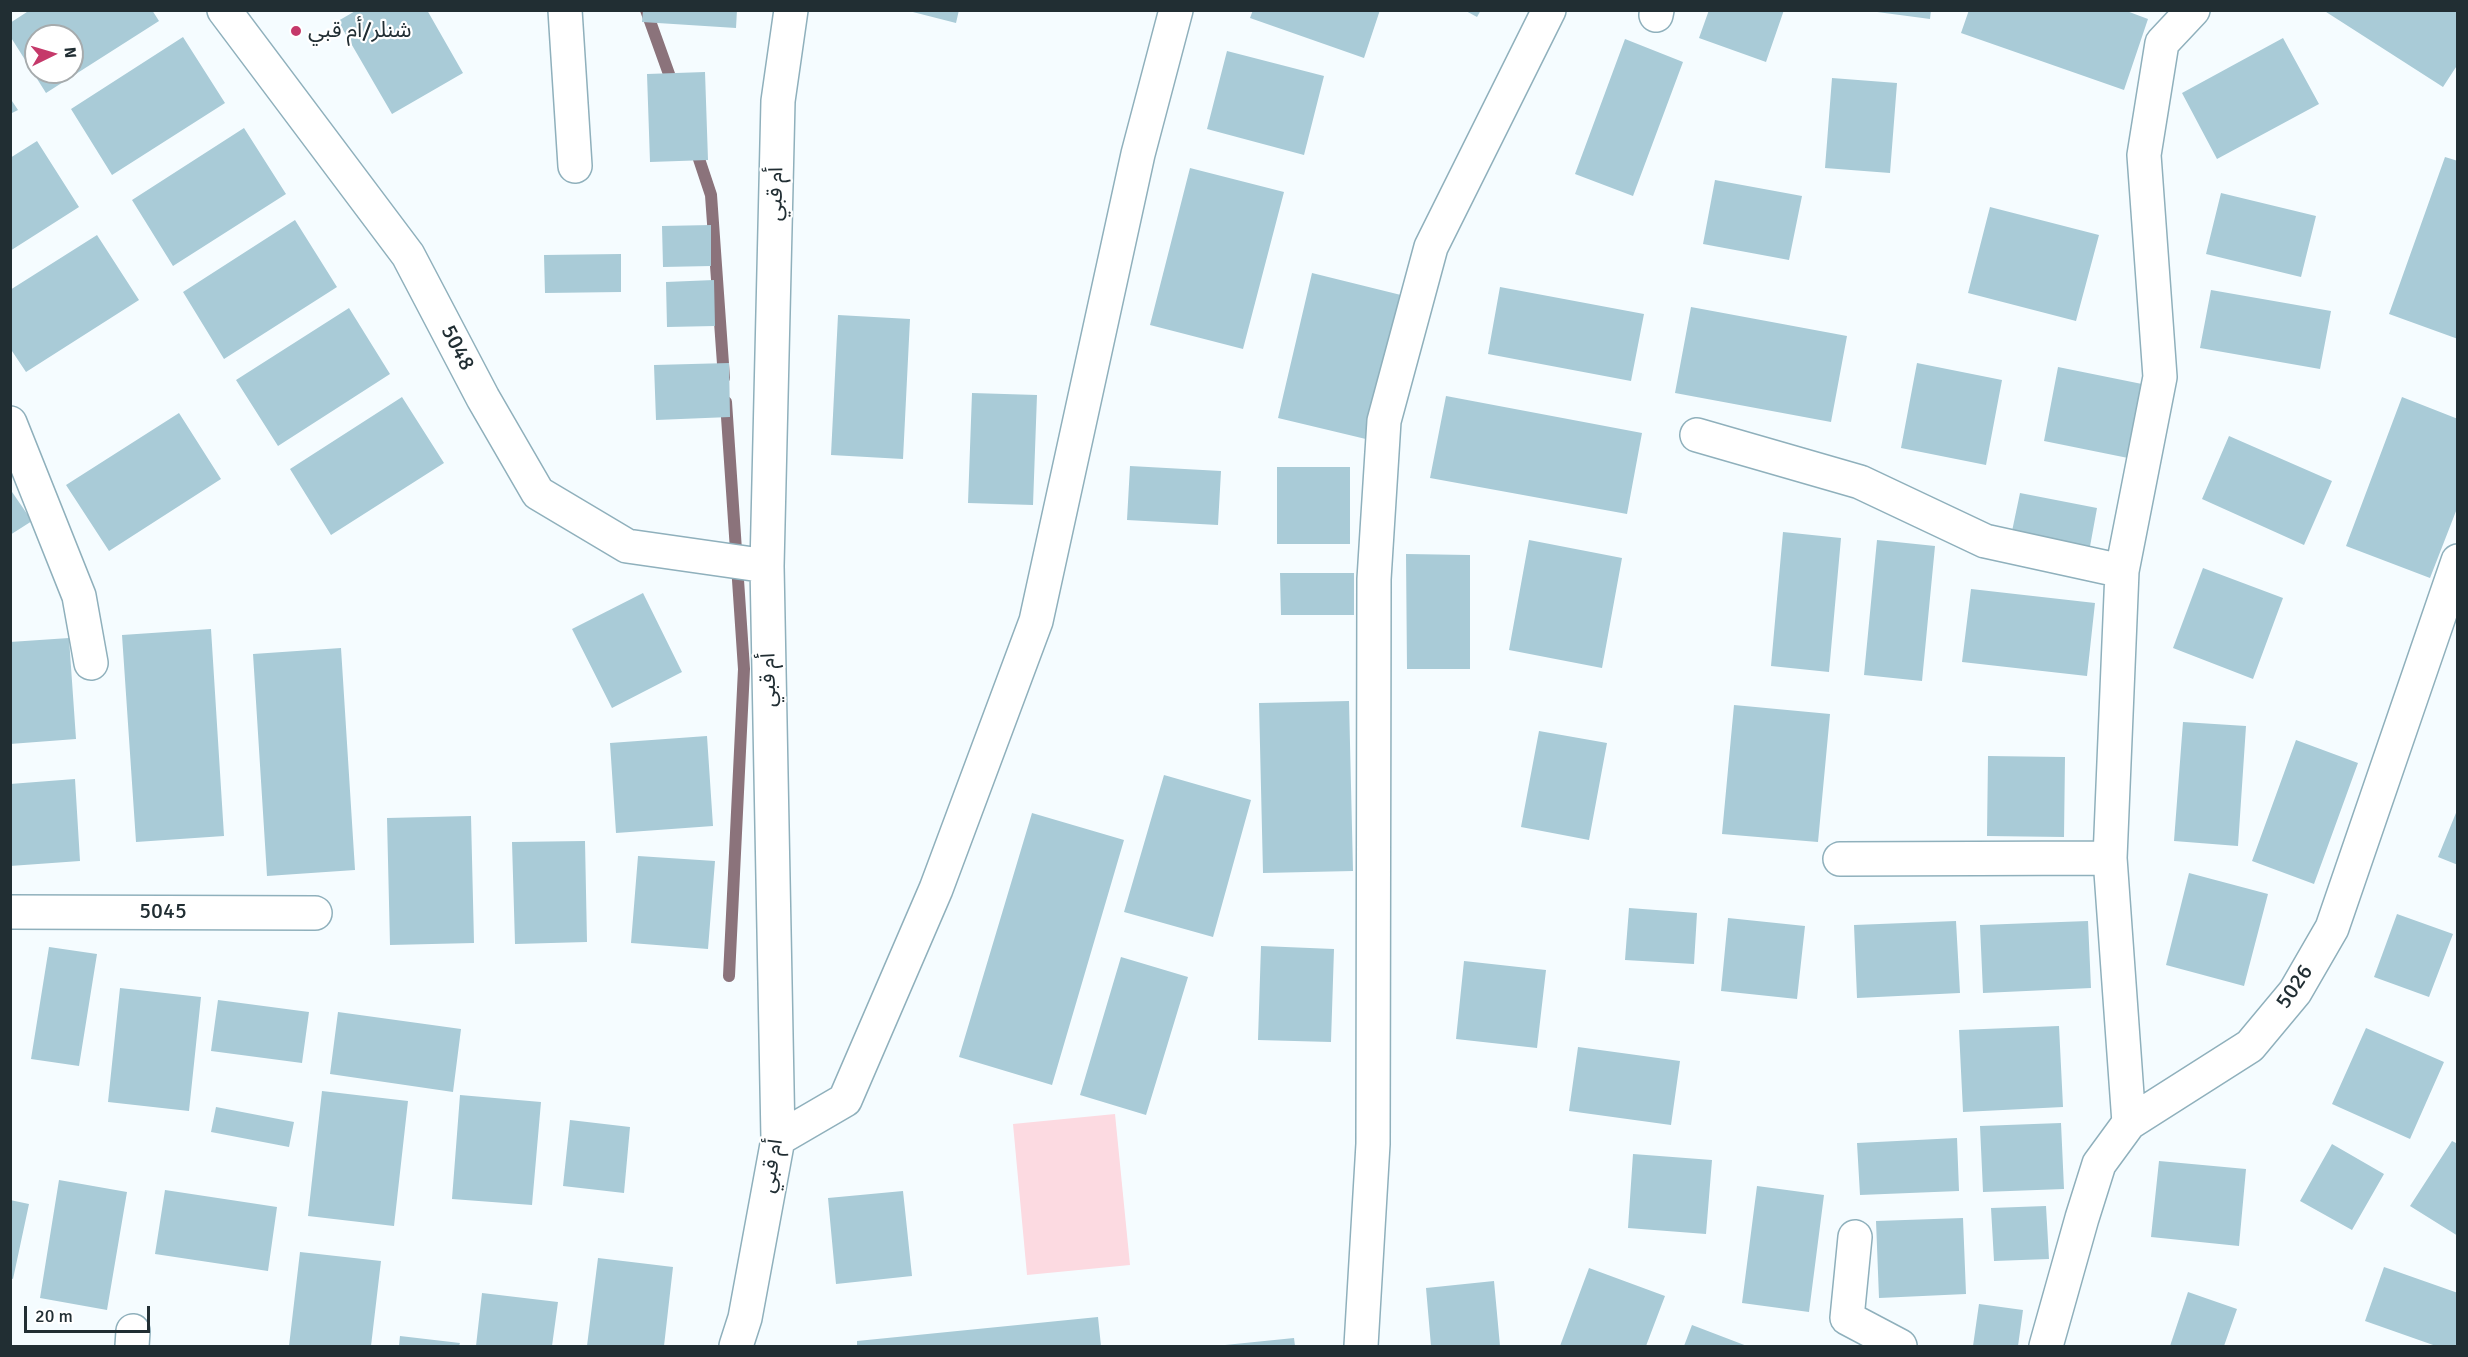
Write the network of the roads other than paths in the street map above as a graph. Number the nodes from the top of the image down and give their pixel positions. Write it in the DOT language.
graph roads {
  1 [pos="224,10"];
  2 [pos="565,10"];
  3 [pos="791,10"];
  4 [pos="1176,10"];
  5 [pos="1549,10"];
  6 [pos="2193,10"];
  7 [pos="575,166"];
  8 [pos="10,423"];
  9 [pos="1697,435"];
  10 [pos="2457,561"];
  11 [pos="767,566"];
  12 [pos="2122,570"];
  13 [pos="91,663"];
  14 [pos="2110,858"];
  15 [pos="1840,859"];
  16 [pos="10,912"];
  17 [pos="315,913"];
  18 [pos="2129,1123"];
  19 [pos="778,1140"];
  20 [pos="1855,1237"];
  21 [pos="736,1347"];
  22 [pos="1361,1347"];
  23 [pos="1900,1347"];
  24 [pos="2046,1347"];
  1 -- 11 [label="street, 5048"];
  2 -- 7 [label="street"];
  3 -- 11 [label="street, أم قبي"];
  4 -- 19 [label="street"];
  5 -- 22 [label="street"];
  6 -- 12 [label="street"];
  8 -- 13 [label="street"];
  9 -- 12 [label="street"];
  10 -- 18 [label="street, 5026"];
  11 -- 19 [label="street, أم قبي"];
  12 -- 14 [label="street"];
  14 -- 15 [label="street"];
  14 -- 18 [label="street"];
  16 -- 17 [label="street, 5045"];
  18 -- 24 [label="street, 5026"];
  19 -- 21 [label="street, أم قبي"];
  20 -- 23 [label="street"];
}
